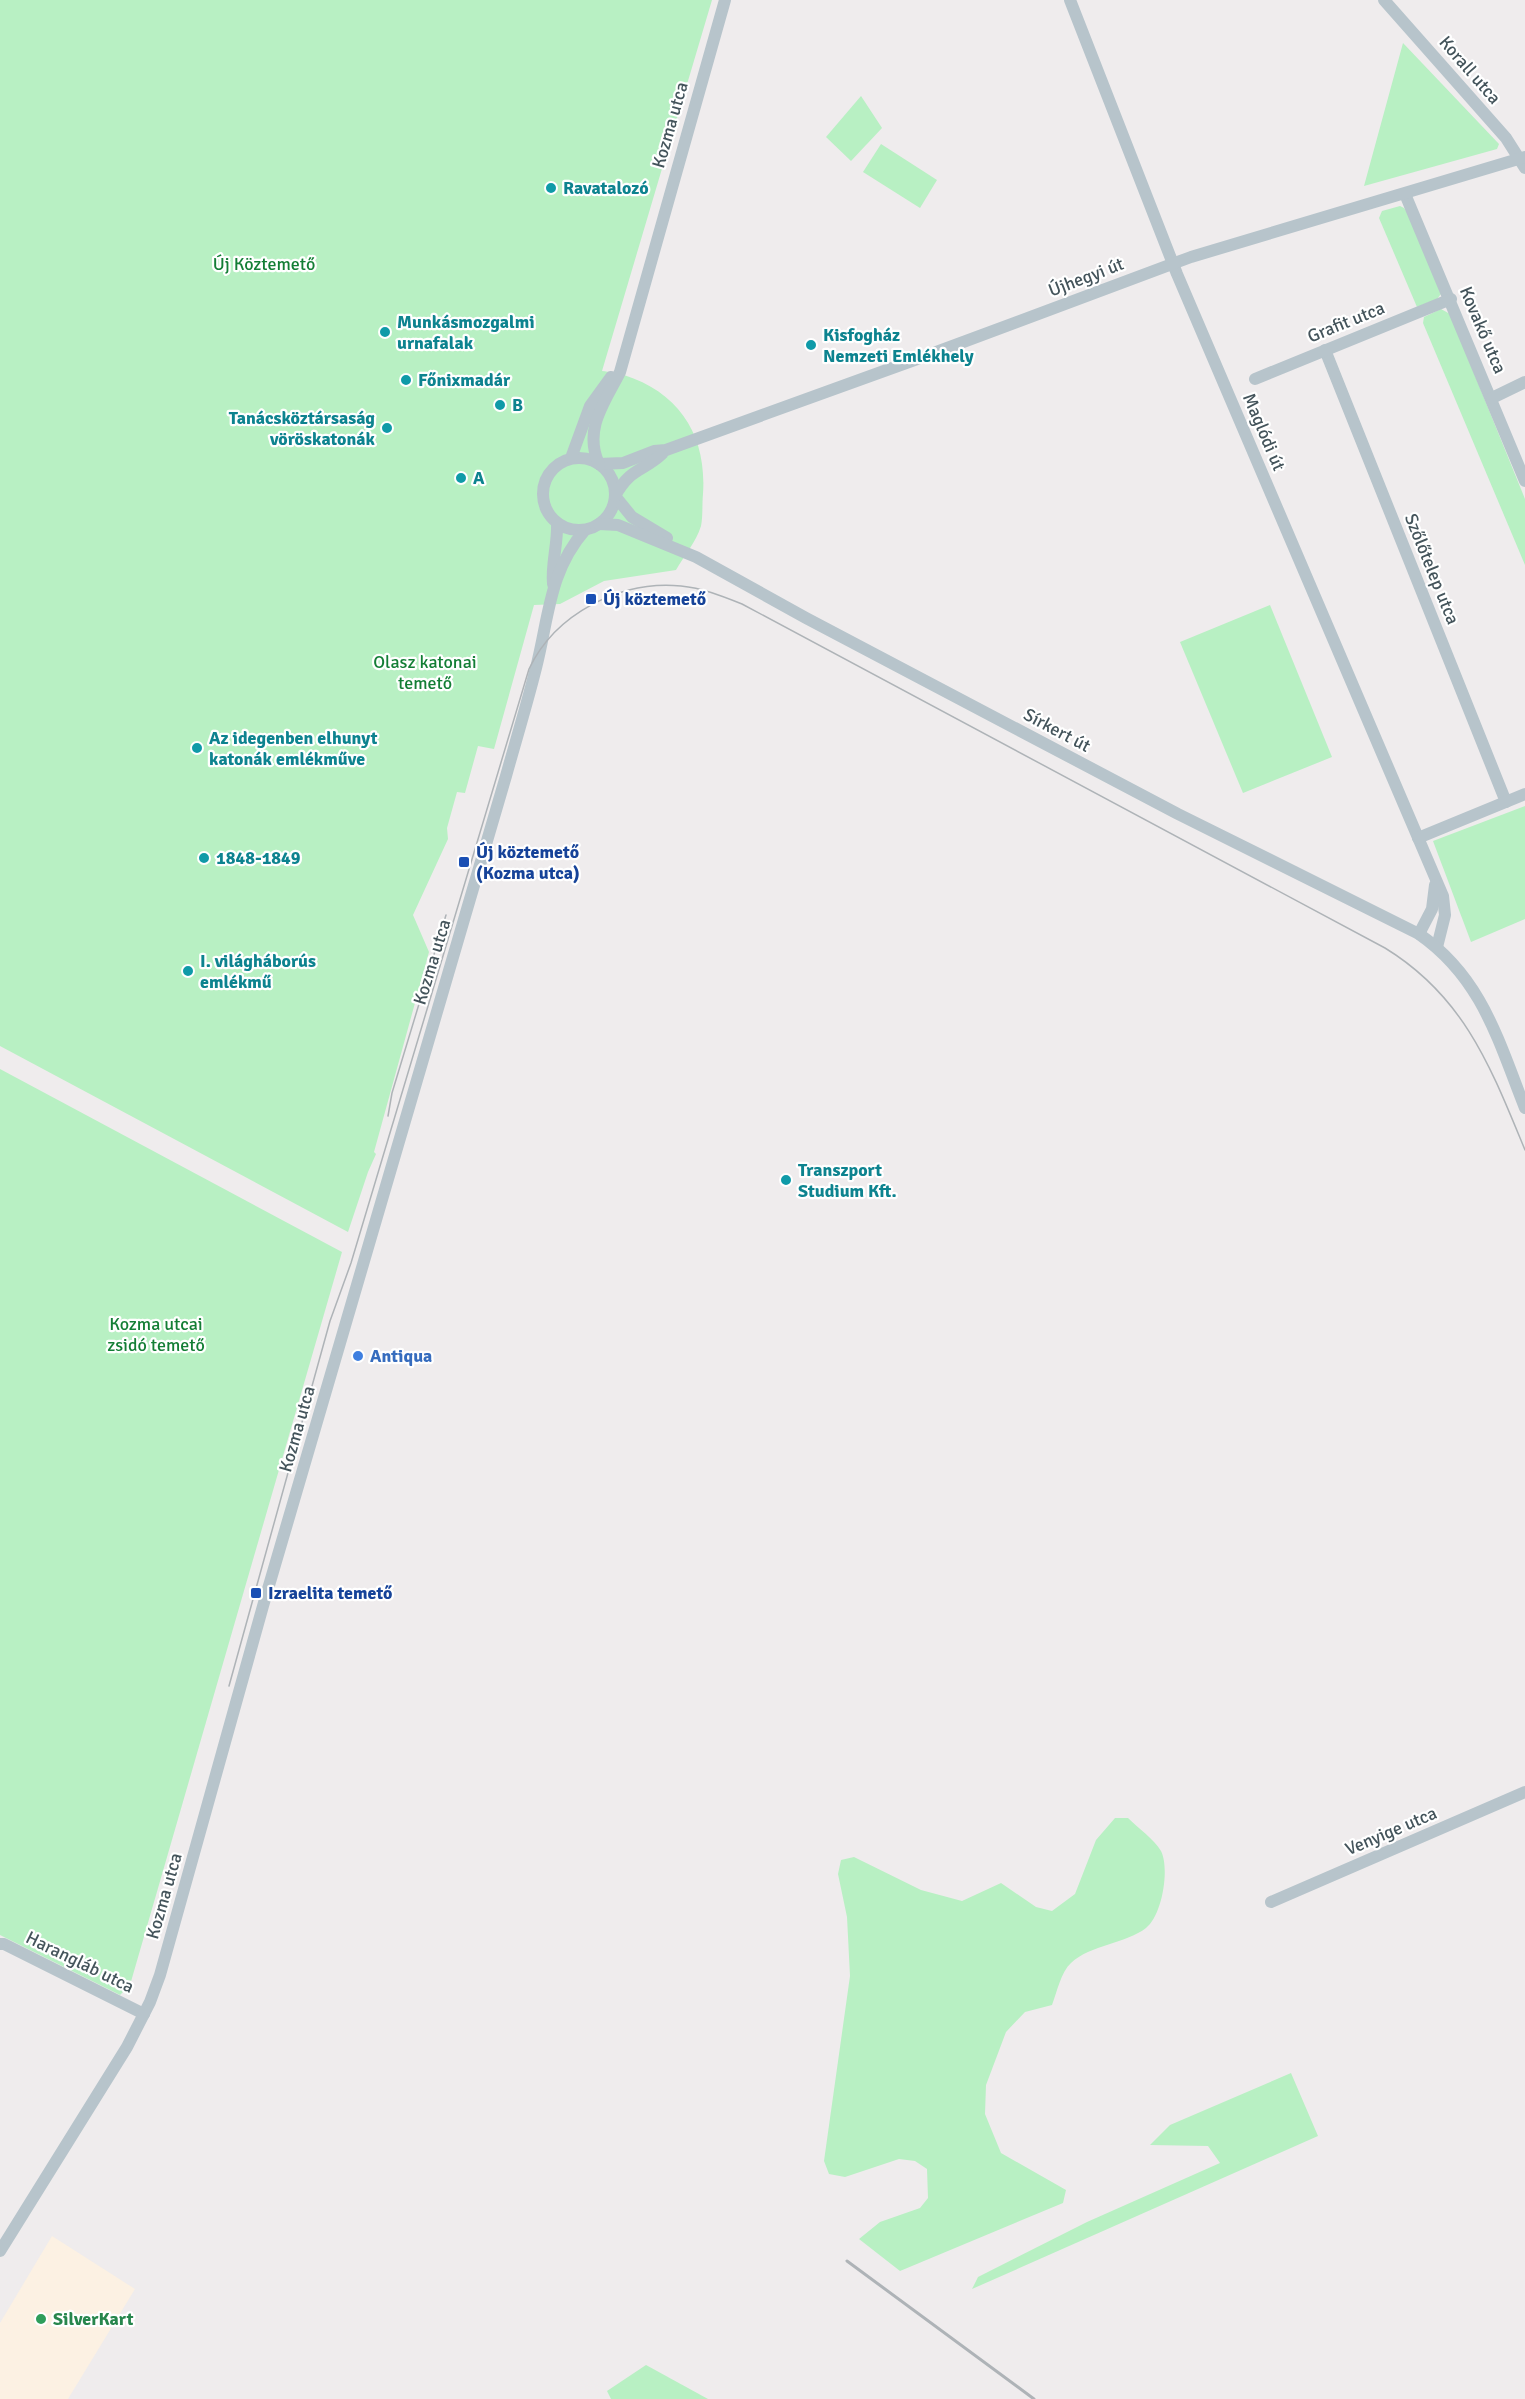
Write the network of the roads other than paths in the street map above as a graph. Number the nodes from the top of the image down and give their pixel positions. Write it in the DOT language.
graph roads {
  1 [pos="725,0"];
  2 [pos="1070,0"];
  3 [pos="1384,0"];
  4 [pos="1524,161"];
  5 [pos="1405,194"];
  6 [pos="1173,264"];
  7 [pos="1451,298"];
  8 [pos="1325,351"];
  9 [pos="621,364"];
  10 [pos="1255,379"];
  11 [pos="1525,382"];
  12 [pos="1492,398"];
  13 [pos="666,450"];
  14 [pos="571,458"];
  15 [pos="599,464"];
  16 [pos="1525,481"];
  17 [pos="615,496"];
  18 [pos="557,523"];
  19 [pos="599,524"];
  20 [pos="585,530"];
  21 [pos="682,550"];
  22 [pos="553,584"];
  23 [pos="1525,795"];
  24 [pos="1506,802"];
  25 [pos="1418,838"];
  26 [pos="1433,875"];
  27 [pos="1419,934"];
  28 [pos="1437,947"];
  29 [pos="1525,1108"];
  30 [pos="1525,1792"];
  31 [pos="1271,1902"];
  32 [pos="0,1944"];
  33 [pos="144,2014"];
  34 [pos="0,2251"];
  1 -- 9 [label="street, Kozma utca"];
  2 -- 6 [label="street, Maglódi út"];
  3 -- 4 [label="street, Korall utca"];
  4 -- 5 [label="street, Újhegyi út"];
  5 -- 6 [label="street, Újhegyi út"];
  5 -- 7 [label="street, Kovakő utca"];
  6 -- 13 [label="street, Újhegyi út"];
  6 -- 25 [label="street, Maglódi út"];
  7 -- 8 [label="street, Grafit utca"];
  7 -- 12 [label="street, Kovakő utca"];
  8 -- 10 [label="street, Grafit utca"];
  8 -- 24 [label="street, Szőlőtelep utca"];
  9 -- 14 [label="street, Kozma utca"];
  9 -- 15 [label="street, Kozma utca"];
  11 -- 12 [label="street"];
  12 -- 16 [label="street, Kovakő utca"];
  13 -- 15 [label="street, Újhegyi út"];
  13 -- 17 [label="street, Újhegyi út"];
  14 -- 15 [label="street"];
  14 -- 18 [label="street, Kozma utca"];
  15 -- 17 [label="street, Kozma utca"];
  17 -- 19 [label="street"];
  17 -- 21 [label="street, Sírkert út"];
  18 -- 20 [label="street"];
  18 -- 22 [label="street, Kozma utca"];
  19 -- 20 [label="street"];
  19 -- 21 [label="street, Sírkert út"];
  20 -- 22 [label="street, Kozma utca"];
  21 -- 27 [label="street, Sírkert út"];
  22 -- 33 [label="street, Kozma utca"];
  23 -- 24 [label="street"];
  24 -- 25 [label="street"];
  25 -- 26 [label="street, Maglódi út"];
  26 -- 27 [label="street, Maglódi út"];
  26 -- 28 [label="street, Maglódi út"];
  27 -- 28 [label="street"];
  28 -- 29 [label="street"];
  30 -- 31 [label="street, Venyige utca"];
  32 -- 33 [label="street, Harangláb utca"];
  33 -- 34 [label="street, Kozma utca"];
}
